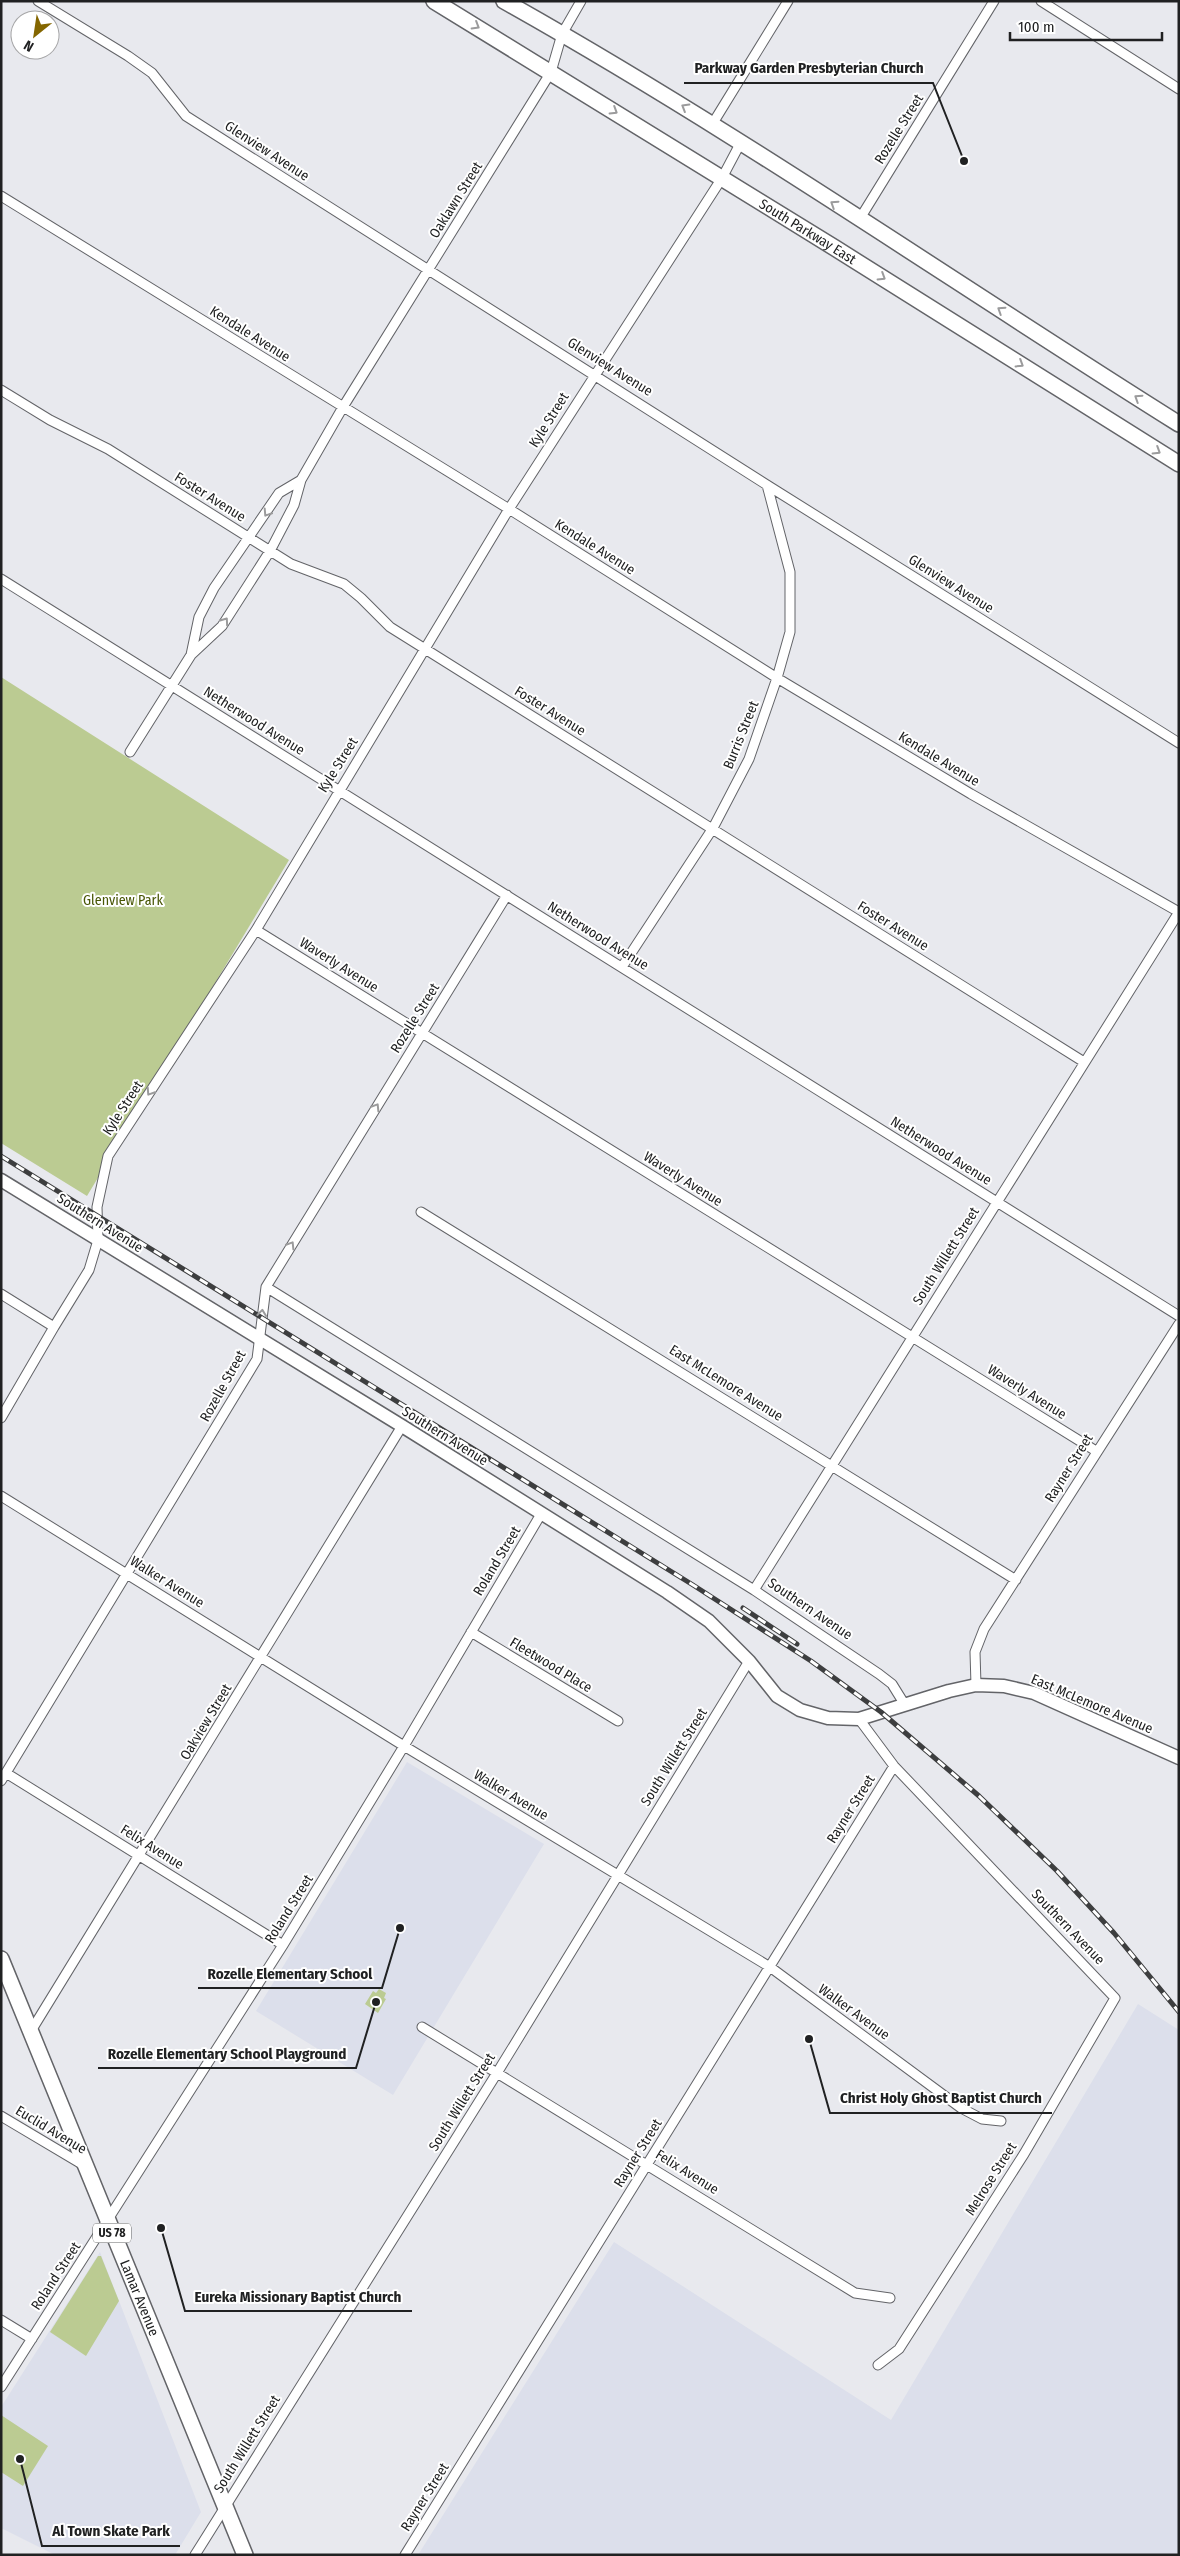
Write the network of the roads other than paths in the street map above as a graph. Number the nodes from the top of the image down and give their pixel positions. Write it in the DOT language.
graph roads {
  1 [pos="38,1"];
  2 [pos="434,1"];
  3 [pos="504,1"];
  4 [pos="581,1"];
  5 [pos="788,1"];
  6 [pos="994,1"];
  7 [pos="1041,1"];
  8 [pos="562,34"];
  9 [pos="551,72"];
  10 [pos="1179,89"];
  11 [pos="713,124"];
  12 [pos="741,142"];
  13 [pos="722,178"];
  14 [pos="1,196"];
  15 [pos="859,220"];
  16 [pos="429,270"];
  17 [pos="595,374"];
  18 [pos="1,390"];
  19 [pos="343,407"];
  20 [pos="1179,424"];
  21 [pos="1179,464"];
  22 [pos="301,480"];
  23 [pos="767,485"];
  24 [pos="509,509"];
  25 [pos="250,538"];
  26 [pos="270,551"];
  27 [pos="1,579"];
  28 [pos="426,649"];
  29 [pos="191,655"];
  30 [pos="777,678"];
  31 [pos="171,686"];
  32 [pos="1179,743"];
  33 [pos="130,752"];
  34 [pos="338,790"];
  35 [pos="713,828"];
  36 [pos="507,895"];
  37 [pos="1179,912"];
  38 [pos="256,930"];
  39 [pos="622,967"];
  40 [pos="422,1033"];
  41 [pos="1084,1062"];
  42 [pos="1,1180"];
  43 [pos="996,1202"];
  44 [pos="421,1212"];
  45 [pos="98,1240"];
  46 [pos="266,1287"];
  47 [pos="1,1294"];
  48 [pos="1179,1316"];
  49 [pos="1179,1324"];
  50 [pos="54,1326"];
  51 [pos="912,1337"];
  52 [pos="260,1339"];
  53 [pos="1,1418"];
  54 [pos="402,1426"];
  55 [pos="1096,1451"];
  56 [pos="830,1465"];
  57 [pos="1,1496"];
  58 [pos="541,1514"];
  59 [pos="127,1574"];
  60 [pos="1016,1580"];
  61 [pos="754,1590"];
  62 [pos="470,1632"];
  63 [pos="262,1657"];
  64 [pos="749,1661"];
  65 [pos="976,1685"];
  66 [pos="904,1704"];
  67 [pos="859,1719"];
  68 [pos="618,1722"];
  69 [pos="404,1746"];
  70 [pos="1179,1758"];
  71 [pos="894,1766"];
  72 [pos="3,1777"];
  73 [pos="140,1856"];
  74 [pos="617,1876"];
  75 [pos="283,1945"];
  76 [pos="1,1959"];
  77 [pos="770,1967"];
  78 [pos="1115,1998"];
  79 [pos="422,2027"];
  80 [pos="31,2031"];
  81 [pos="497,2073"];
  82 [pos="1,2116"];
  83 [pos="1001,2122"];
  84 [pos="647,2164"];
  85 [pos="87,2168"];
  86 [pos="108,2222"];
  87 [pos="890,2298"];
  88 [pos="1,2320"];
  89 [pos="32,2339"];
  90 [pos="878,2365"];
  91 [pos="1,2387"];
  92 [pos="223,2507"];
  93 [pos="195,2555"];
  94 [pos="245,2555"];
  95 [pos="405,2555"];
  1 -- 16 [label="street, Glenview Avenue"];
  2 -- 9 [label="main road, South Parkway East, one-way"];
  3 -- 8 [label="main road"];
  4 -- 8 [label="street, Oaklawn Street"];
  5 -- 11 [label="street"];
  6 -- 15 [label="street, Rozelle Street"];
  7 -- 10 [label="street"];
  8 -- 9 [label="street, Oaklawn Street"];
  11 -- 8 [label="main road, one-way"];
  9 -- 13 [label="main road, South Parkway East, one-way"];
  9 -- 16 [label="street, Oaklawn Street"];
  11 -- 12 [label="main road"];
  12 -- 13 [label="street, Kyle Street"];
  15 -- 12 [label="main road, one-way"];
  13 -- 17 [label="street, Kyle Street"];
  13 -- 21 [label="main road, South Parkway East, one-way"];
  14 -- 19 [label="street, Kendale Avenue"];
  20 -- 15 [label="main road, one-way"];
  16 -- 17 [label="street, Glenview Avenue"];
  16 -- 19 [label="street, Oaklawn Street"];
  17 -- 23 [label="street, Glenview Avenue"];
  17 -- 24 [label="street, Kyle Street"];
  18 -- 25 [label="street, Foster Avenue"];
  19 -- 22 [label="street, Oaklawn Street"];
  19 -- 24 [label="street, Kendale Avenue"];
  22 -- 25 [label="street, one-way"];
  22 -- 26 [label="street, Oaklawn Street"];
  23 -- 30 [label="street, Burris Street"];
  23 -- 32 [label="street, Glenview Avenue"];
  24 -- 28 [label="street, Kyle Street"];
  24 -- 30 [label="street, Kendale Avenue"];
  25 -- 26 [label="street, Foster Avenue"];
  25 -- 29 [label="street"];
  26 -- 28 [label="street, Foster Avenue"];
  29 -- 26 [label="street, Oaklawn Street, one-way"];
  27 -- 31 [label="street, Netherwood Avenue"];
  28 -- 34 [label="street, Kyle Street"];
  28 -- 35 [label="street, Foster Avenue"];
  29 -- 31 [label="street"];
  30 -- 35 [label="street, Burris Street"];
  30 -- 37 [label="street, Kendale Avenue"];
  31 -- 33 [label="street"];
  31 -- 34 [label="street, Netherwood Avenue"];
  34 -- 36 [label="street, Netherwood Avenue"];
  34 -- 38 [label="street, Kyle Street"];
  35 -- 39 [label="street, Burris Street"];
  35 -- 41 [label="street, Foster Avenue"];
  36 -- 39 [label="street, Netherwood Avenue"];
  36 -- 40 [label="street, Rozelle Street"];
  37 -- 41 [label="street, South Willett Street"];
  38 -- 40 [label="street, Waverly Avenue"];
  38 -- 45 [label="street, Kyle Street, one-way"];
  39 -- 43 [label="street, Netherwood Avenue"];
  46 -- 40 [label="street, Rozelle Street, one-way"];
  40 -- 51 [label="street, Waverly Avenue"];
  41 -- 43 [label="street, South Willett Street"];
  42 -- 45 [label="main road, Southern Avenue"];
  43 -- 48 [label="street, Netherwood Avenue"];
  43 -- 51 [label="street, South Willett Street"];
  44 -- 56 [label="street, East McLemore Avenue"];
  45 -- 50 [label="street, Kyle Street"];
  45 -- 52 [label="main road, Southern Avenue"];
  52 -- 46 [label="street, Rozelle Street, one-way"];
  46 -- 61 [label="street, Southern Avenue"];
  47 -- 50 [label="street"];
  49 -- 55 [label="street, Rayner Street"];
  50 -- 53 [label="street, Kyle Street"];
  51 -- 55 [label="street, Waverly Avenue"];
  51 -- 56 [label="street, South Willett Street"];
  52 -- 54 [label="main road, Southern Avenue"];
  52 -- 59 [label="street, Rozelle Street"];
  54 -- 58 [label="main road, Southern Avenue"];
  54 -- 63 [label="street, Oakview Street"];
  55 -- 60 [label="street, Rayner Street"];
  56 -- 60 [label="street, East McLemore Avenue"];
  56 -- 61 [label="street, South Willett Street"];
  57 -- 59 [label="street, Walker Avenue"];
  58 -- 62 [label="street, Roland Street"];
  58 -- 64 [label="main road, Southern Avenue"];
  59 -- 63 [label="street, Walker Avenue"];
  59 -- 72 [label="street, Rozelle Street"];
  60 -- 65 [label="street, Rayner Street"];
  61 -- 66 [label="street, Southern Avenue"];
  62 -- 68 [label="street, Fleetwood Place"];
  62 -- 69 [label="street, Roland Street"];
  63 -- 69 [label="street, Walker Avenue"];
  63 -- 73 [label="street, Oakview Street"];
  64 -- 67 [label="main road, Southern Avenue"];
  64 -- 74 [label="street, South Willett Street"];
  65 -- 66 [label="main road, East McLemore Avenue"];
  65 -- 70 [label="main road, East McLemore Avenue"];
  66 -- 67 [label="main road, Southern Avenue"];
  67 -- 71 [label="street, Southern Avenue"];
  69 -- 74 [label="street, Walker Avenue"];
  69 -- 75 [label="street, Roland Street"];
  71 -- 77 [label="street, Rayner Street"];
  71 -- 78 [label="street, Southern Avenue"];
  72 -- 73 [label="street, Felix Avenue"];
  73 -- 75 [label="street, Felix Avenue"];
  73 -- 80 [label="street, Oakview Street"];
  74 -- 77 [label="street, Walker Avenue"];
  74 -- 81 [label="street, South Willett Street"];
  75 -- 86 [label="street, Roland Street"];
  76 -- 80 [label="main road, Lamar Avenue / US 78"];
  77 -- 83 [label="street, Walker Avenue"];
  77 -- 84 [label="street, Rayner Street"];
  78 -- 90 [label="street, Melrose Street"];
  79 -- 81 [label="street, Felix Avenue"];
  80 -- 85 [label="main road, Lamar Avenue / US 78"];
  81 -- 84 [label="street, Felix Avenue"];
  81 -- 92 [label="street, South Willett Street"];
  82 -- 85 [label="street, Euclid Avenue"];
  84 -- 87 [label="street, Felix Avenue"];
  84 -- 95 [label="street, Rayner Street"];
  85 -- 86 [label="main road, Lamar Avenue / US 78"];
  86 -- 89 [label="street, Roland Street"];
  86 -- 92 [label="main road, Lamar Avenue / US 78"];
  88 -- 89 [label="street"];
  89 -- 91 [label="street, Roland Street"];
  92 -- 93 [label="street, South Willett Street"];
  92 -- 94 [label="main road, Lamar Avenue / US 78"];
}
